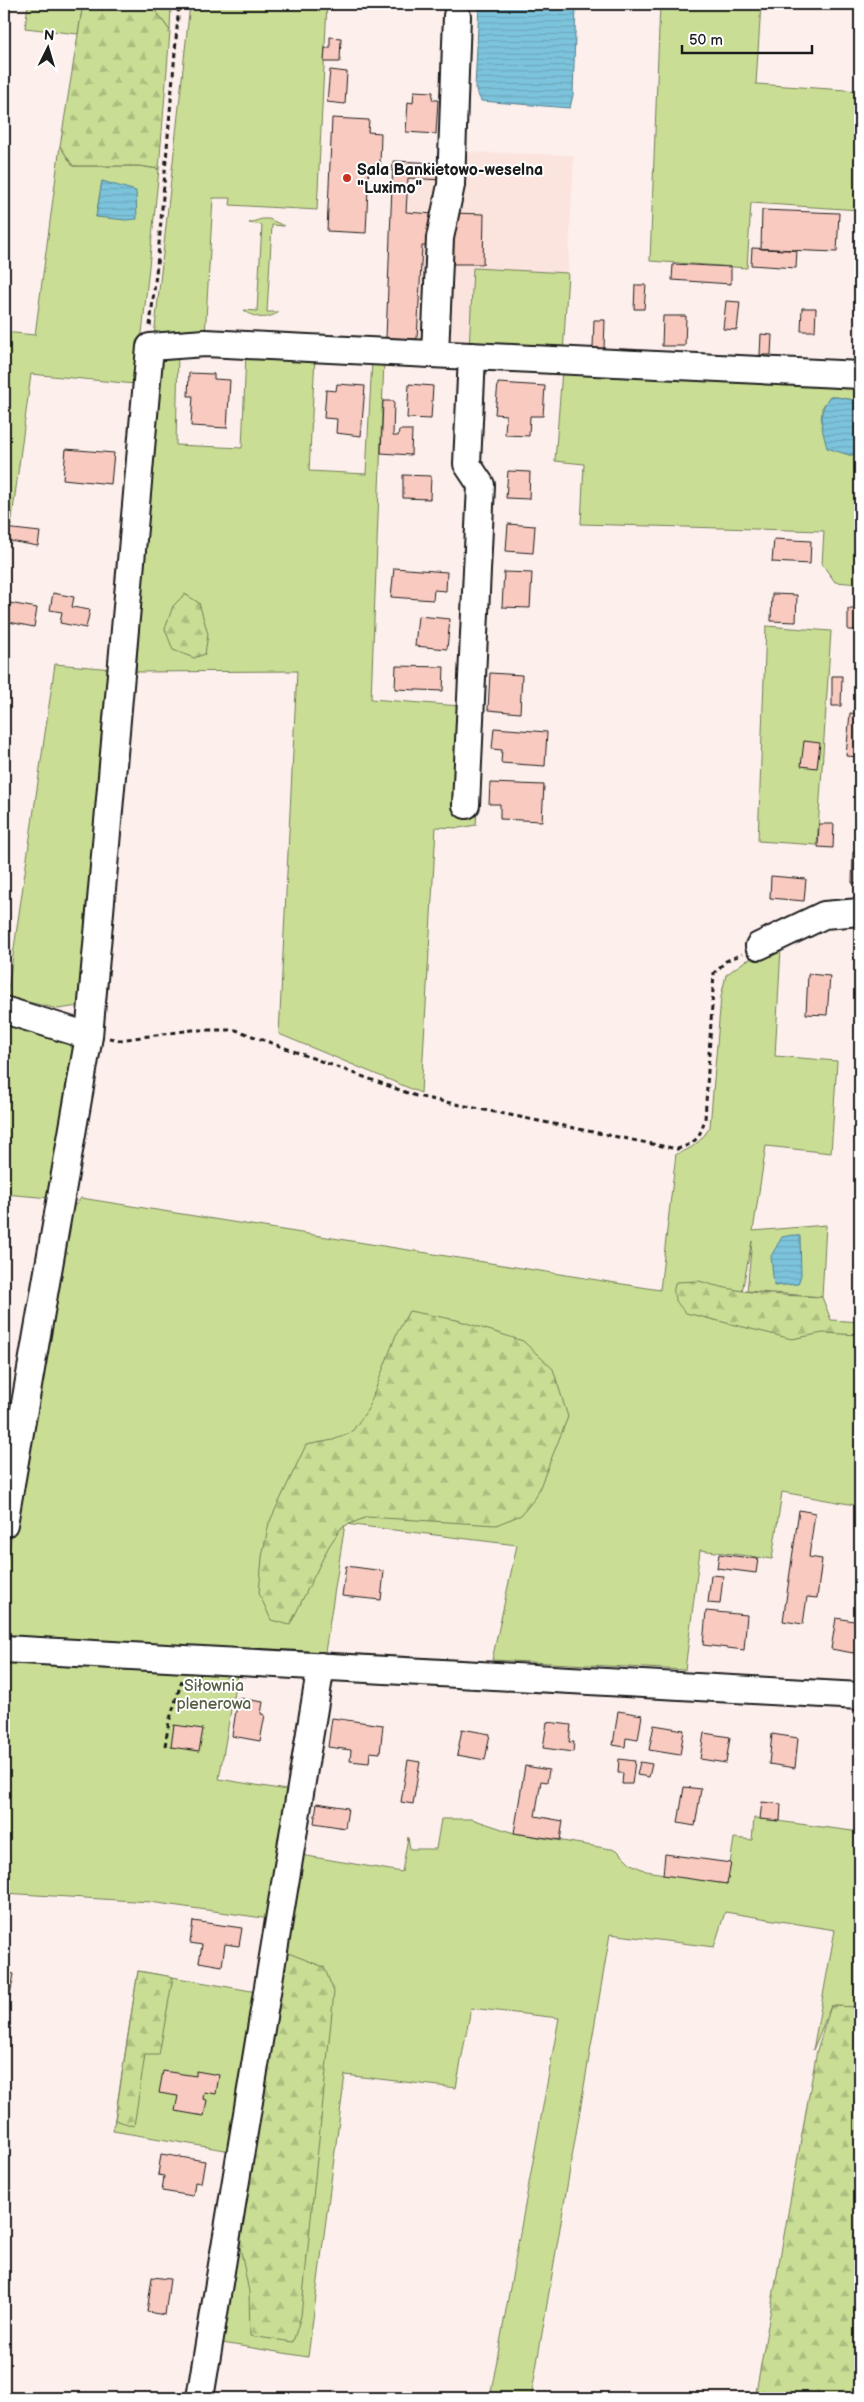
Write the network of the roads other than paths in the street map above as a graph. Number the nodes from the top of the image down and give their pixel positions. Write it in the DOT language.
graph roads {
  1 [pos="457,16"];
  2 [pos="436,354"];
  3 [pos="472,356"];
  4 [pos="860,375"];
  5 [pos="466,805"];
  6 [pos="860,912"];
  7 [pos="759,946"];
  8 [pos="4,1010"];
  9 [pos="89,1036"];
  10 [pos="4,1524"];
  11 [pos="4,1649"];
  12 [pos="321,1666"];
  13 [pos="860,1696"];
  14 [pos="200,2398"];
  1 -- 2 [label="street"];
  2 -- 3 [label="street"];
  2 -- 9 [label="street"];
  3 -- 4 [label="street"];
  3 -- 5 [label="street"];
  6 -- 7 [label="street"];
  8 -- 9 [label="street"];
  9 -- 10 [label="street"];
  11 -- 12 [label="street"];
  12 -- 13 [label="street"];
  12 -- 14 [label="street"];
}
